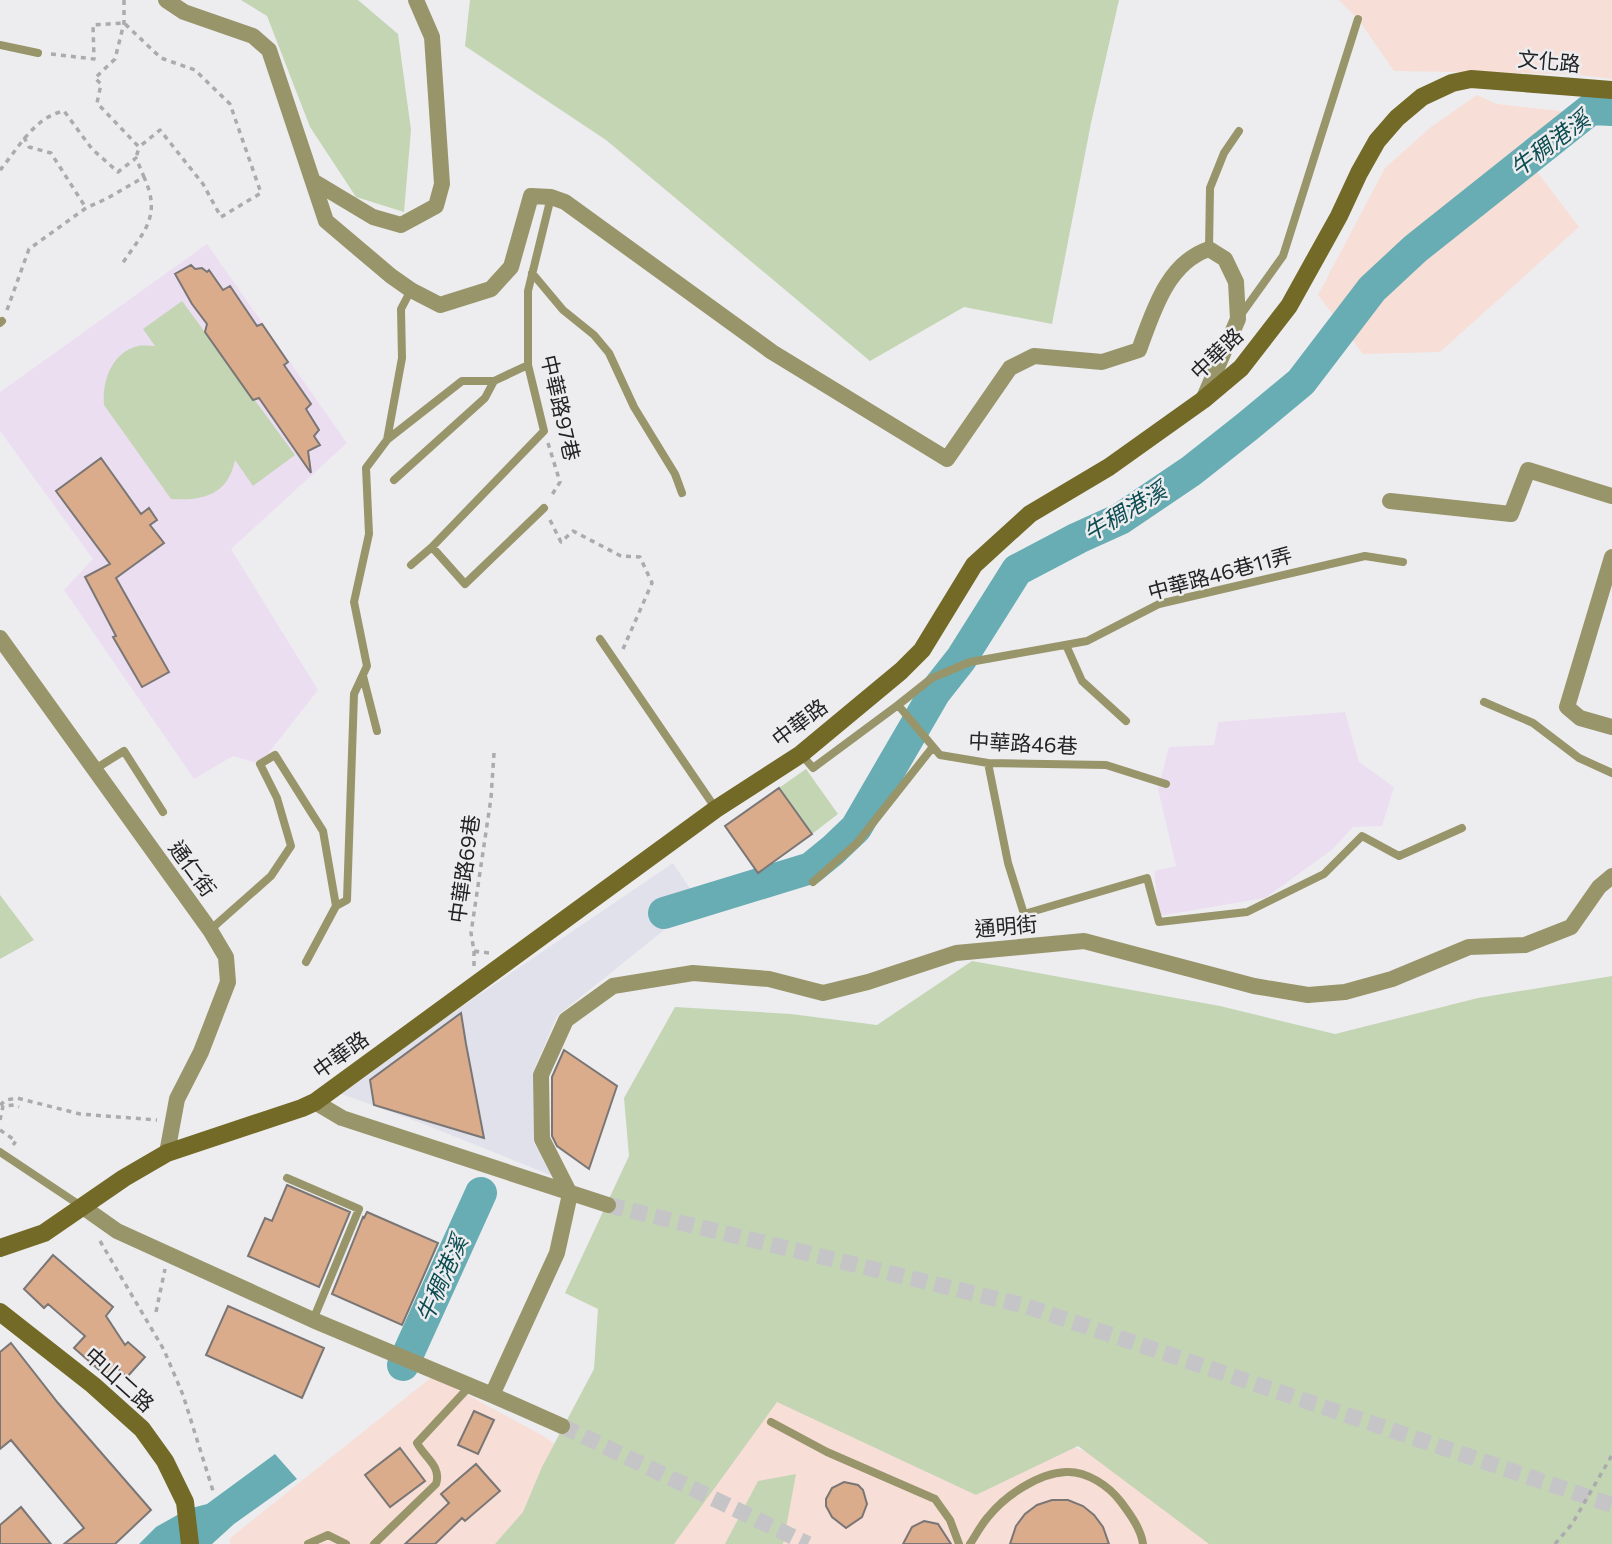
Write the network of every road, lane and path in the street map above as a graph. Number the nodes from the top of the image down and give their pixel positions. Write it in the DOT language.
graph roads {
  1 [pos="124,0"];
  2 [pos="166,0"];
  3 [pos="416,0"];
  4 [pos="1358,19"];
  5 [pos="124,23"];
  6 [pos="0,45"];
  7 [pos="38,53"];
  8 [pos="1481,78"];
  9 [pos="1612,90"];
  10 [pos="1239,131"];
  11 [pos="24,137"];
  12 [pos="139,147"];
  13 [pos="136,159"];
  14 [pos="0,170"];
  15 [pos="144,177"];
  16 [pos="313,181"];
  17 [pos="551,197"];
  18 [pos="86,208"];
  19 [pos="1209,249"];
  20 [pos="122,264"];
  21 [pos="533,273"];
  22 [pos="411,290"];
  23 [pos="1238,319"];
  24 [pos="1,322"];
  25 [pos="527,365"];
  26 [pos="494,381"];
  27 [pos="1203,400"];
  28 [pos="544,431"];
  29 [pos="387,440"];
  30 [pos="394,480"];
  31 [pos="681,493"];
  32 [pos="1612,496"];
  33 [pos="1390,501"];
  34 [pos="544,508"];
  35 [pos="432,547"];
  36 [pos="1612,557"];
  37 [pos="1403,562"];
  38 [pos="411,565"];
  39 [pos="1607,591"];
  40 [pos="0,638"];
  41 [pos="600,639"];
  42 [pos="1066,645"];
  43 [pos="617,662"];
  44 [pos="363,676"];
  45 [pos="1484,702"];
  46 [pos="901,708"];
  47 [pos="1126,721"];
  48 [pos="1612,727"];
  49 [pos="377,731"];
  50 [pos="930,746"];
  51 [pos="494,753"];
  52 [pos="801,754"];
  53 [pos="988,763"];
  54 [pos="95,769"];
  55 [pos="1612,773"];
  56 [pos="1166,784"];
  57 [pos="716,809"];
  58 [pos="163,812"];
  59 [pos="1462,828"];
  60 [pos="1612,876"];
  61 [pos="813,882"];
  62 [pos="336,906"];
  63 [pos="210,930"];
  64 [pos="512,958"];
  65 [pos="306,962"];
  66 [pos="315,1102"];
  67 [pos="0,1105"];
  68 [pos="19,1107"];
  69 [pos="0,1120"];
  70 [pos="173,1121"];
  71 [pos="0,1152"];
  72 [pos="167,1153"];
  73 [pos="287,1178"];
  74 [pos="570,1194"];
  75 [pos="608,1205"];
  76 [pos="83,1208"];
  77 [pos="99,1240"];
  78 [pos="0,1248"];
  79 [pos="168,1253"];
  80 [pos="0,1312"];
  81 [pos="156,1312"];
  82 [pos="313,1321"];
  83 [pos="469,1387"];
  84 [pos="492,1395"];
  85 [pos="771,1422"];
  86 [pos="562,1426"];
  87 [pos="1612,1455"];
  88 [pos="214,1494"];
  89 [pos="190,1544"];
  90 [pos="308,1544"];
  91 [pos="346,1544"];
  92 [pos="374,1544"];
  93 [pos="959,1544"];
  94 [pos="970,1544"];
  95 [pos="1143,1544"];
  96 [pos="1555,1544"];
  1 -- 5 [label="path"];
  2 -- 16 [label="street"];
  3 -- 16 [label="street"];
  4 -- 23 [label="lane"];
  5 -- 7 [label="path"];
  5 -- 12 [label="path"];
  5 -- 12 [label="path"];
  6 -- 7 [label="lane"];
  8 -- 9 [label="street, 文化路"];
  8 -- 27 [label="street, 中華路"];
  10 -- 19 [label="lane"];
  11 -- 13 [label="path"];
  11 -- 14 [label="path"];
  11 -- 18 [label="path"];
  12 -- 13 [label="path"];
  13 -- 15 [label="path"];
  15 -- 18 [label="path"];
  15 -- 20 [label="path"];
  16 -- 22 [label="street"];
  17 -- 19 [label="street"];
  17 -- 21 [label="lane, 中華路97巷"];
  17 -- 22 [label="street"];
  18 -- 24 [label="path"];
  19 -- 23 [label="street"];
  21 -- 25 [label="lane, 中華路97巷"];
  21 -- 31 [label="lane"];
  22 -- 29 [label="lane"];
  23 -- 27 [label="street"];
  25 -- 26 [label="lane"];
  25 -- 28 [label="lane, 中華路97巷"];
  26 -- 29 [label="lane"];
  26 -- 30 [label="lane"];
  27 -- 52 [label="street, 中華路"];
  28 -- 34 [label="path, 中華路97巷"];
  28 -- 35 [label="lane"];
  29 -- 44 [label="lane"];
  32 -- 33 [label="street"];
  34 -- 35 [label="lane"];
  34 -- 43 [label="path"];
  35 -- 38 [label="lane"];
  36 -- 39 [label="street"];
  37 -- 42 [label="lane, 中華路46巷11弄"];
  39 -- 48 [label="street"];
  40 -- 54 [label="street, 通仁街"];
  41 -- 43 [label="lane"];
  42 -- 46 [label="lane, 中華路46巷11弄"];
  42 -- 47 [label="lane"];
  43 -- 57 [label="lane"];
  44 -- 49 [label="lane"];
  44 -- 62 [label="lane"];
  45 -- 55 [label="lane"];
  46 -- 50 [label="lane"];
  46 -- 52 [label="lane"];
  50 -- 53 [label="lane, 中華路46巷"];
  50 -- 61 [label="lane"];
  51 -- 64 [label="path, 中華路69巷"];
  52 -- 57 [label="street, 中華路"];
  53 -- 56 [label="lane, 中華路46巷"];
  53 -- 59 [label="lane"];
  54 -- 58 [label="lane"];
  54 -- 63 [label="street, 通仁街"];
  57 -- 64 [label="street, 中華路"];
  60 -- 74 [label="street, 通明街"];
  62 -- 63 [label="lane"];
  62 -- 65 [label="lane"];
  63 -- 70 [label="street, 通仁街"];
  64 -- 66 [label="street, 中華路"];
  66 -- 72 [label="street, 中華路"];
  66 -- 74 [label="street"];
  67 -- 70 [label="path"];
  68 -- 69 [label="path"];
  70 -- 72 [label="street, 通仁街"];
  71 -- 76 [label="lane"];
  72 -- 76 [label="street, 中華路"];
  73 -- 82 [label="lane"];
  74 -- 75 [label="street"];
  74 -- 84 [label="street"];
  76 -- 78 [label="street, 中華路"];
  76 -- 79 [label="street"];
  77 -- 88 [label="path"];
  79 -- 81 [label="path"];
  79 -- 82 [label="street"];
  80 -- 89 [label="street, 中山二路"];
  82 -- 83 [label="street"];
  83 -- 84 [label="street"];
  83 -- 92 [label="lane"];
  84 -- 86 [label="street"];
  85 -- 93 [label="lane"];
  87 -- 96 [label="path"];
  90 -- 91 [label="lane"];
  94 -- 95 [label="lane"];
}
